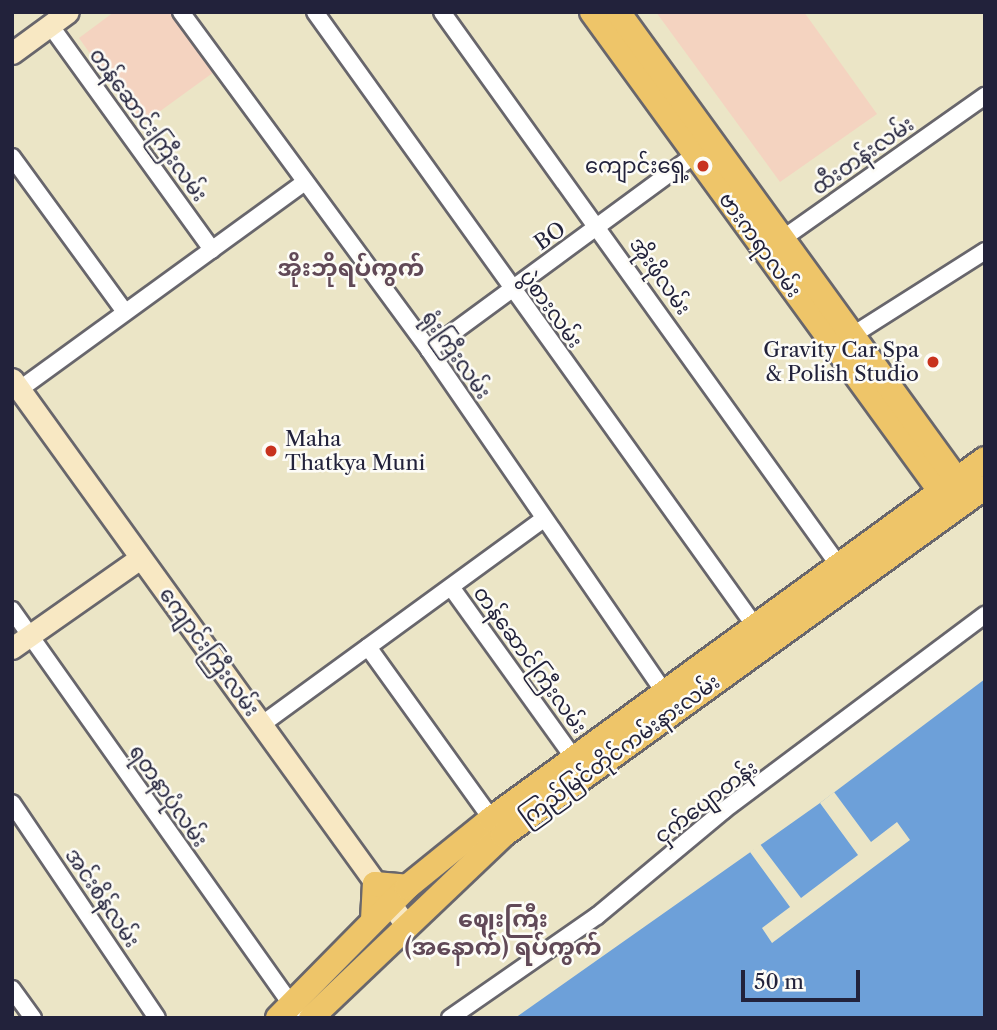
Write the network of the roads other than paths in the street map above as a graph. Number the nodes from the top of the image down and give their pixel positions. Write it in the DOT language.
graph roads {
  1 [pos="68,12"];
  2 [pos="181,12"];
  3 [pos="315,12"];
  4 [pos="442,12"];
  5 [pos="592,12"];
  6 [pos="618,12"];
  7 [pos="50,25"];
  8 [pos="12,53"];
  9 [pos="985,96"];
  10 [pos="703,149"];
  11 [pos="12,157"];
  12 [pos="305,182"];
  13 [pos="599,226"];
  14 [pos="773,246"];
  15 [pos="212,250"];
  16 [pos="985,251"];
  17 [pos="511,289"];
  18 [pos="125,313"];
  19 [pos="844,341"];
  20 [pos="429,351"];
  21 [pos="16,384"];
  22 [pos="984,460"];
  23 [pos="951,488"];
  24 [pos="542,520"];
  25 [pos="141,558"];
  26 [pos="840,567"];
  27 [pos="451,587"];
  28 [pos="12,610"];
  29 [pos="985,615"];
  30 [pos="31,635"];
  31 [pos="761,635"];
  32 [pos="368,647"];
  33 [pos="12,648"];
  34 [pos="665,693"];
  35 [pos="261,725"];
  36 [pos="574,758"];
  37 [pos="12,803"];
  38 [pos="497,827"];
  39 [pos="375,884"];
  40 [pos="390,904"];
  41 [pos="406,925"];
  42 [pos="12,989"];
  43 [pos="296,1015"];
  44 [pos="33,1018"];
  45 [pos="157,1018"];
  46 [pos="450,1018"];
  1 -- 7 [label="street"];
  2 -- 12 [label="street, ရုံးကြီးလမ်း"];
  3 -- 17 [label="street, ပွဲစားလမ်း"];
  4 -- 13 [label="street, အိုးဖိုလမ်း"];
  5 -- 10 [label="main road, ဗားကရာလမ်း"];
  6 -- 10 [label="main road, ဗားကရာလမ်း"];
  7 -- 8 [label="street"];
  7 -- 15 [label="street, တန်ဆောင်းကြီးလမ်း"];
  9 -- 14 [label="street, ထီးတန်းလမ်း"];
  10 -- 13 [label="street, BO"];
  10 -- 14 [label="main road, ဗားကရာလမ်း"];
  11 -- 18 [label="street"];
  12 -- 15 [label="street"];
  12 -- 20 [label="street, ရုံးကြီးလမ်း"];
  13 -- 17 [label="street, BO"];
  13 -- 26 [label="street, အိုးဖိုလမ်း"];
  14 -- 19 [label="main road, ဗားကရာလမ်း"];
  15 -- 18 [label="street"];
  16 -- 19 [label="street"];
  17 -- 20 [label="street, BO"];
  17 -- 31 [label="street, ပွဲစားလမ်း"];
  18 -- 21 [label="street"];
  19 -- 23 [label="main road, ဗားကရာလမ်း"];
  20 -- 24 [label="street, ရုံးကြီးလမ်း"];
  21 -- 25 [label="street, ကျောင်းကြီးလမ်း"];
  22 -- 23 [label="main road"];
  23 -- 26 [label="main road"];
  23 -- 31 [label="main road, ကြည်မြင်တိုင်ကမ်းနားလမ်း"];
  24 -- 27 [label="street"];
  24 -- 34 [label="street, ရုံးကြီးလမ်း"];
  25 -- 30 [label="street"];
  25 -- 35 [label="street, ကျောင်းကြီးလမ်း"];
  26 -- 31 [label="main road"];
  27 -- 32 [label="street"];
  27 -- 36 [label="street, တန်ဆောင်ကြီးလမ်း"];
  28 -- 30 [label="street, ရတနာပုံလမ်း"];
  29 -- 46 [label="street, ငှက်ပျောတန်း"];
  30 -- 33 [label="street"];
  30 -- 43 [label="street, ရတနာပုံလမ်း"];
  31 -- 34 [label="main road"];
  31 -- 38 [label="main road, ကြည်မြင်တိုင်ကမ်းနားလမ်း"];
  32 -- 35 [label="street"];
  32 -- 38 [label="street"];
  34 -- 36 [label="main road"];
  35 -- 39 [label="street, ကျောင်းကြီးလမ်း"];
  36 -- 38 [label="main road"];
  37 -- 45 [label="street, အင်းစိန်လမ်း"];
  38 -- 40 [label="main road"];
  38 -- 41 [label="main road, ကြည်မြင်တိုင်ကမ်းနားလမ်း"];
  39 -- 40 [label="main road"];
  39 -- 40 [label="main road"];
  40 -- 41 [label="street"];
  40 -- 43 [label="main road"];
  41 -- 43 [label="main road, ကြည်မြင်တိုင်ကမ်းနားလမ်း"];
  42 -- 44 [label="street"];
}
